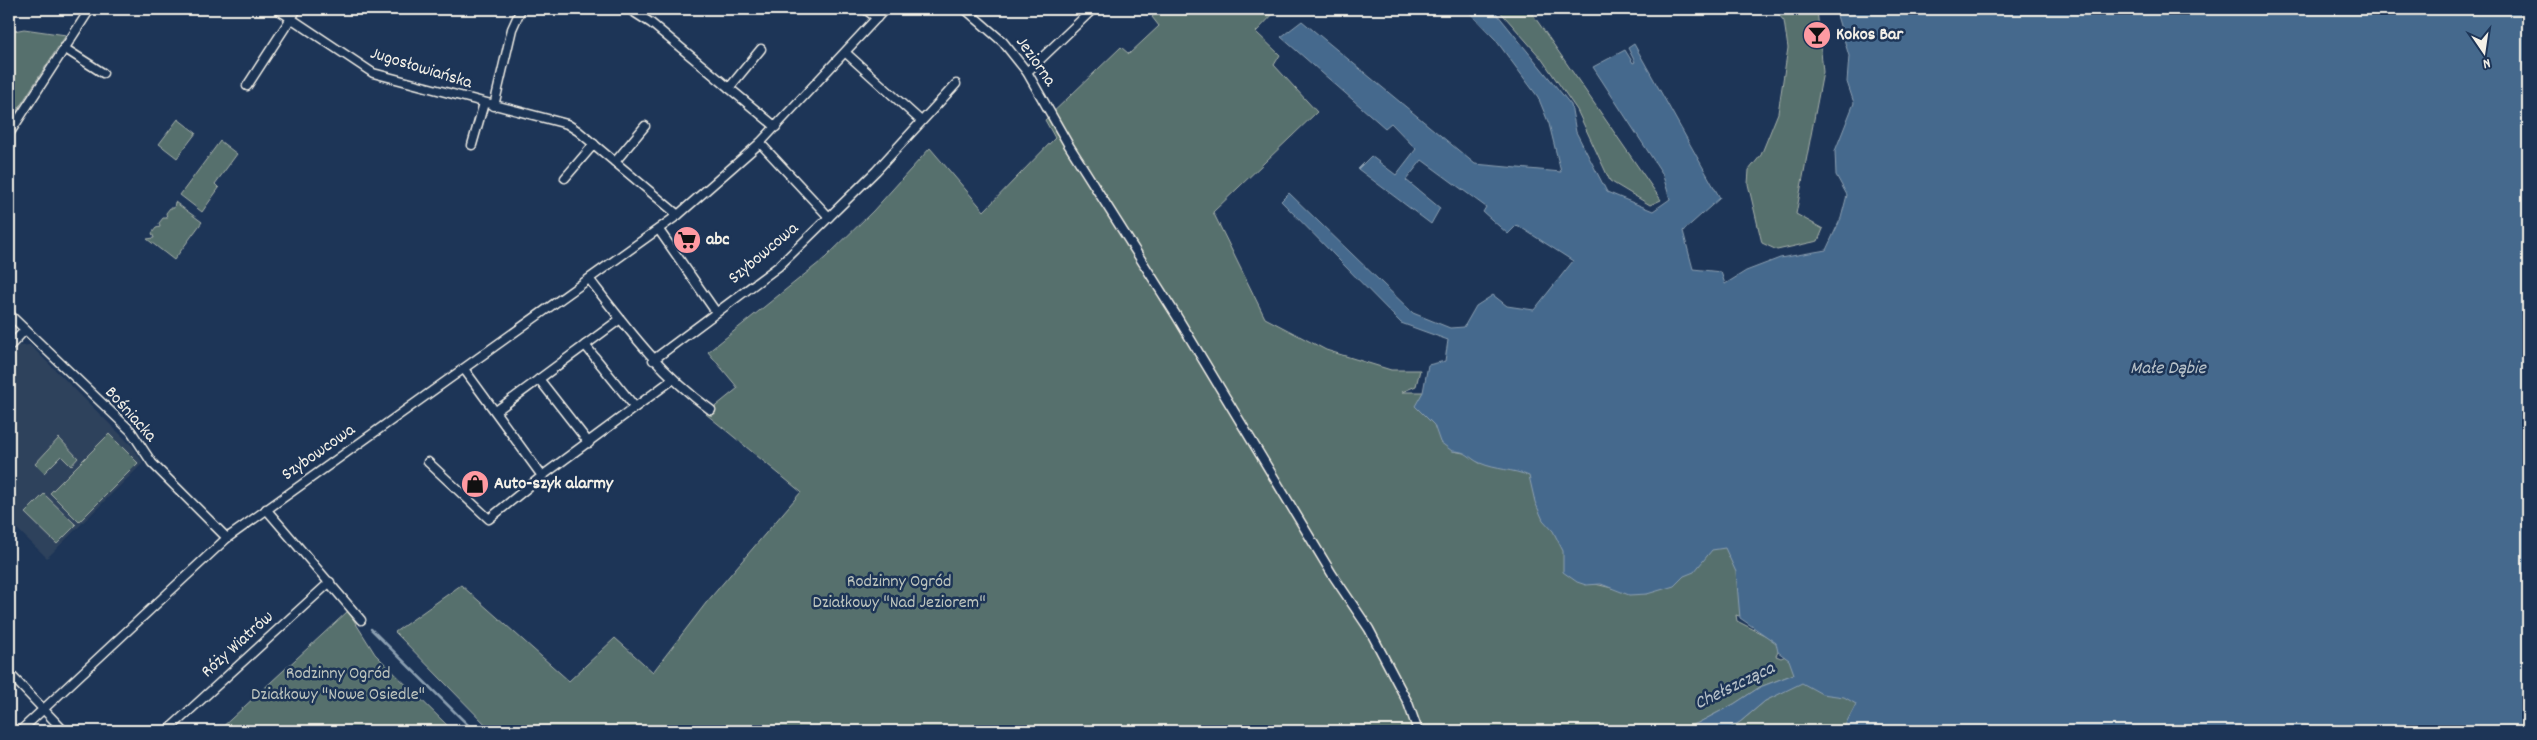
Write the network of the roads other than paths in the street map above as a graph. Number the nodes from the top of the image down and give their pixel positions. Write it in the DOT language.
graph roads {
  1 [pos="90,9"];
  2 [pos="277,9"];
  3 [pos="297,9"];
  4 [pos="521,9"];
  5 [pos="629,9"];
  6 [pos="865,9"];
  7 [pos="885,9"];
  8 [pos="965,9"];
  9 [pos="1093,9"];
  10 [pos="290,18"];
  11 [pos="876,18"];
  12 [pos="64,48"];
  13 [pos="761,49"];
  14 [pos="846,52"];
  15 [pos="1027,72"];
  16 [pos="103,73"];
  17 [pos="956,84"];
  18 [pos="247,86"];
  19 [pos="730,88"];
  20 [pos="484,103"];
  21 [pos="494,106"];
  22 [pos="921,121"];
  23 [pos="645,126"];
  24 [pos="776,127"];
  25 [pos="9,134"];
  26 [pos="760,143"];
  27 [pos="594,144"];
  28 [pos="472,145"];
  29 [pos="615,162"];
  30 [pos="565,178"];
  31 [pos="678,215"];
  32 [pos="829,217"];
  33 [pos="659,230"];
  34 [pos="590,280"];
  35 [pos="716,312"];
  36 [pos="9,314"];
  37 [pos="619,320"];
  38 [pos="25,330"];
  39 [pos="586,345"];
  40 [pos="9,347"];
  41 [pos="653,360"];
  42 [pos="464,369"];
  43 [pos="539,379"];
  44 [pos="672,380"];
  45 [pos="635,407"];
  46 [pos="711,410"];
  47 [pos="496,411"];
  48 [pos="589,443"];
  49 [pos="428,462"];
  50 [pos="542,476"];
  51 [pos="266,509"];
  52 [pos="227,538"];
  53 [pos="330,582"];
  54 [pos="361,620"];
  55 [pos="9,673"];
  56 [pos="43,710"];
  57 [pos="20,731"];
  58 [pos="64,731"];
  59 [pos="168,731"];
  60 [pos="1418,731"];
  1 -- 12 [label="street"];
  2 -- 10 [label="street, Jugosłowiańska"];
  3 -- 10 [label="street"];
  4 -- 21 [label="street"];
  5 -- 19 [label="street"];
  6 -- 11 [label="street"];
  7 -- 11 [label="street, Szybowcowa"];
  8 -- 15 [label="street, Jeziorna"];
  9 -- 15 [label="street"];
  10 -- 18 [label="street"];
  10 -- 20 [label="street, Jugosłowiańska"];
  11 -- 14 [label="street, Szybowcowa"];
  12 -- 16 [label="street"];
  12 -- 25 [label="street"];
  13 -- 19 [label="street"];
  14 -- 22 [label="street"];
  14 -- 24 [label="street, Szybowcowa"];
  15 -- 60 [label="street, Jeziorna"];
  17 -- 22 [label="street, Szybowcowa"];
  19 -- 24 [label="street"];
  20 -- 21 [label="street, Jugosłowiańska"];
  20 -- 28 [label="street, Jugosłowiańska"];
  21 -- 27 [label="street, Jugosłowiańska"];
  22 -- 32 [label="street, Szybowcowa"];
  23 -- 29 [label="street"];
  24 -- 26 [label="street, Szybowcowa"];
  26 -- 31 [label="street, Szybowcowa"];
  26 -- 32 [label="street"];
  27 -- 29 [label="street, Jugosłowiańska"];
  27 -- 30 [label="street"];
  29 -- 31 [label="street, Jugosłowiańska"];
  31 -- 33 [label="street, Szybowcowa"];
  32 -- 35 [label="street, Szybowcowa"];
  33 -- 34 [label="street, Szybowcowa"];
  33 -- 35 [label="street"];
  34 -- 37 [label="street"];
  34 -- 42 [label="street, Szybowcowa"];
  35 -- 41 [label="street, Szybowcowa"];
  36 -- 38 [label="street, Bośniacka"];
  37 -- 39 [label="street"];
  37 -- 41 [label="street"];
  38 -- 40 [label="street"];
  38 -- 52 [label="street, Bośniacka"];
  39 -- 43 [label="street"];
  39 -- 45 [label="street"];
  41 -- 44 [label="street"];
  42 -- 47 [label="street"];
  42 -- 51 [label="street, Szybowcowa"];
  43 -- 47 [label="street"];
  43 -- 48 [label="street"];
  44 -- 45 [label="street"];
  44 -- 46 [label="street"];
  45 -- 48 [label="street"];
  47 -- 50 [label="street"];
  48 -- 50 [label="street"];
  49 -- 50 [label="street"];
  51 -- 52 [label="street, Szybowcowa"];
  51 -- 53 [label="street"];
  52 -- 56 [label="street, Szybowcowa"];
  53 -- 54 [label="street"];
  53 -- 59 [label="street, Róży Wiatrów"];
  55 -- 56 [label="street"];
  56 -- 57 [label="street, Szybowcowa"];
  56 -- 58 [label="street"];
}
